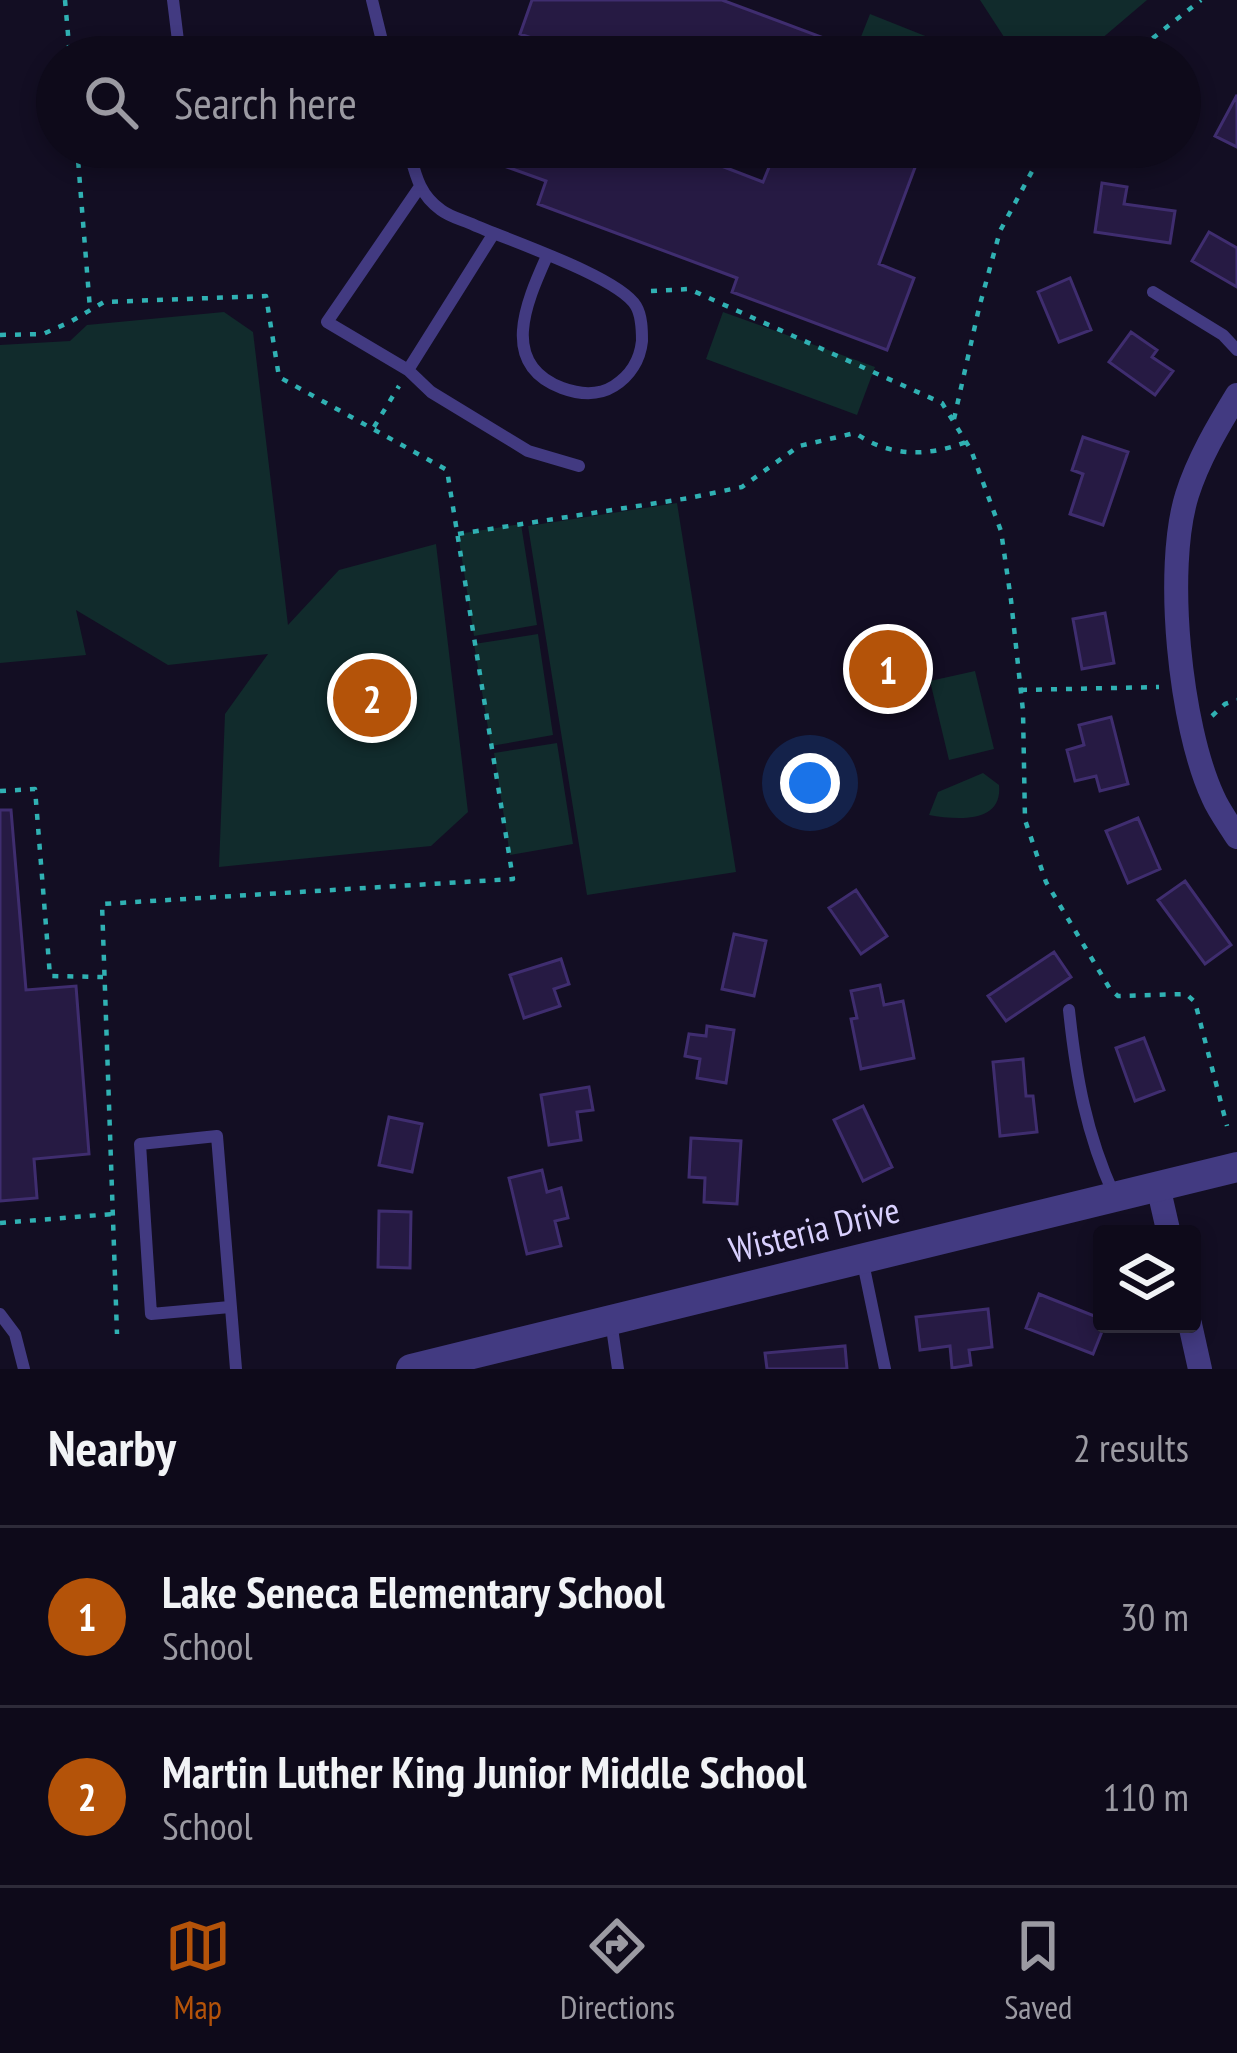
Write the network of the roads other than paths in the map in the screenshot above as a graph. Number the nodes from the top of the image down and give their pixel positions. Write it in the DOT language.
graph roads {
  1 [pos="173,0"];
  2 [pos="372,0"];
  3 [pos="177,36"];
  4 [pos="381,36"];
  5 [pos="413,168"];
  6 [pos="418,188"];
  7 [pos="494,233"];
  8 [pos="547,256"];
  9 [pos="1153,292"];
  10 [pos="1237,350"];
  11 [pos="408,370"];
  12 [pos="1237,395"];
  13 [pos="579,466"];
  14 [pos="1237,837"];
  15 [pos="1069,1010"];
  16 [pos="1237,1167"];
  17 [pos="1158,1186"];
  18 [pos="1114,1196"];
  19 [pos="1167,1225"];
  20 [pos="861,1257"];
  21 [pos="230,1307"];
  22 [pos="0,1314"];
  23 [pos="611,1320"];
  24 [pos="1192,1333"];
  25 [pos="24,1369"];
  26 [pos="236,1369"];
  27 [pos="411,1369"];
  28 [pos="618,1369"];
  29 [pos="885,1369"];
  30 [pos="1200,1369"];
  1 -- 3 [label="lane"];
  2 -- 4 [label="lane"];
  5 -- 6 [label="lane"];
  6 -- 7 [label="lane"];
  6 -- 11 [label="lane"];
  7 -- 8 [label="lane"];
  7 -- 11 [label="lane"];
  8 -- 8 [label="lane"];
  9 -- 10 [label="lane"];
  11 -- 13 [label="lane"];
  12 -- 14 [label="street"];
  15 -- 18 [label="lane"];
  16 -- 17 [label="street, Wisteria Drive"];
  17 -- 18 [label="street, Wisteria Drive"];
  17 -- 19 [label="street"];
  18 -- 20 [label="street, Wisteria Drive"];
  20 -- 23 [label="street, Wisteria Drive"];
  20 -- 29 [label="lane"];
  21 -- 21 [label="lane"];
  21 -- 26 [label="lane"];
  22 -- 25 [label="lane"];
  23 -- 27 [label="street, Wisteria Drive"];
  23 -- 28 [label="lane"];
  24 -- 30 [label="street"];
}
